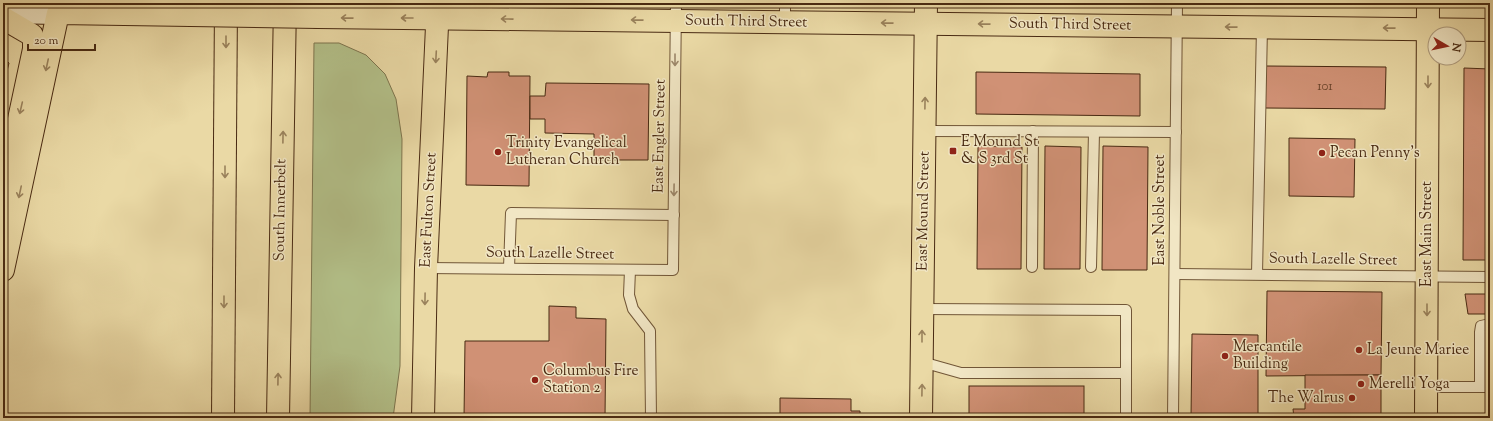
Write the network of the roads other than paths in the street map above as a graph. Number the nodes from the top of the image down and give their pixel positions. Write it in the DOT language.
graph roads {
  1 [pos="226,3"];
  2 [pos="285,3"];
  3 [pos="1177,3"];
  4 [pos="1428,3"];
  5 [pos="438,11"];
  6 [pos="3,12"];
  7 [pos="676,12"];
  8 [pos="785,12"];
  9 [pos="58,13"];
  10 [pos="926,13"];
  11 [pos="3,18"];
  12 [pos="1177,26"];
  13 [pos="1428,26"];
  14 [pos="1262,27"];
  15 [pos="1427,29"];
  16 [pos="1467,30"];
  17 [pos="1490,30"];
  18 [pos="1428,66"];
  19 [pos="925,130"];
  20 [pos="1033,131"];
  21 [pos="1094,132"];
  22 [pos="1176,132"];
  23 [pos="3,194"];
  24 [pos="674,215"];
  25 [pos="1032,266"];
  26 [pos="1091,267"];
  27 [pos="426,268"];
  28 [pos="509,268"];
  29 [pos="3,270"];
  30 [pos="630,270"];
  31 [pos="673,270"];
  32 [pos="1175,274"];
  33 [pos="1258,274"];
  34 [pos="1427,276"];
  35 [pos="1490,277"];
  36 [pos="922,309"];
  37 [pos="1490,324"];
  38 [pos="922,362"];
  39 [pos="1126,374"];
  40 [pos="1426,387"];
  41 [pos="1485,387"];
  42 [pos="223,418"];
  43 [pos="278,418"];
  44 [pos="423,418"];
  45 [pos="651,418"];
  46 [pos="922,418"];
  47 [pos="1126,418"];
  48 [pos="1174,418"];
  49 [pos="1426,418"];
  1 -- 42 [label="main road, one-way"];
  43 -- 2 [label="main road, South Innerbelt, one-way"];
  3 -- 12 [label="lane, East Noble Street"];
  4 -- 13 [label="main road, East Main Street"];
  7 -- 5 [label="main road, South Third Street, one-way"];
  5 -- 9 [label="main road, South Third Street, one-way, bridge"];
  5 -- 27 [label="main road, East Fulton Street, one-way"];
  6 -- 9 [label="street, South Third Street"];
  7 -- 8 [label="main road, South Third Street"];
  7 -- 24 [label="lane, East Engler Street, one-way"];
  10 -- 8 [label="main road, South Third Street, one-way"];
  9 -- 29 [label="main road, one-way"];
  12 -- 10 [label="main road, South Third Street, one-way"];
  19 -- 10 [label="main road, East Mound Street, one-way"];
  11 -- 23 [label="main road, one-way"];
  14 -- 12 [label="main road, South Third Street, one-way"];
  12 -- 22 [label="lane, East Noble Street"];
  15 -- 14 [label="main road, South Third Street, one-way"];
  14 -- 33 [label="lane"];
  16 -- 17 [label="main road, South Third Street"];
  18 -- 34 [label="main road, East Main Street, one-way"];
  19 -- 20 [label="lane"];
  19 -- 36 [label="main road, East Mound Street"];
  20 -- 21 [label="lane"];
  20 -- 25 [label="lane"];
  21 -- 22 [label="lane"];
  21 -- 26 [label="lane"];
  22 -- 32 [label="lane, East Noble Street"];
  24 -- 28 [label="lane"];
  24 -- 31 [label="lane, East Engler Street"];
  27 -- 28 [label="lane, South Lazelle Street"];
  27 -- 44 [label="main road, East Fulton Street, one-way"];
  28 -- 30 [label="lane, South Lazelle Street"];
  30 -- 31 [label="lane, South Lazelle Street"];
  30 -- 45 [label="lane"];
  32 -- 33 [label="lane, South Lazelle Street"];
  32 -- 48 [label="lane, East Noble Street"];
  33 -- 34 [label="lane, South Lazelle Street"];
  34 -- 35 [label="lane, South Lazelle Street"];
  34 -- 40 [label="main road, East Main Street, one-way"];
  38 -- 36 [label="main road, East Mound Street, one-way"];
  36 -- 39 [label="lane"];
  37 -- 41 [label="lane"];
  38 -- 39 [label="lane"];
  46 -- 38 [label="main road, East Mound Street, one-way"];
  39 -- 47 [label="lane"];
  40 -- 41 [label="lane"];
  40 -- 49 [label="main road, East Main Street"];
}
